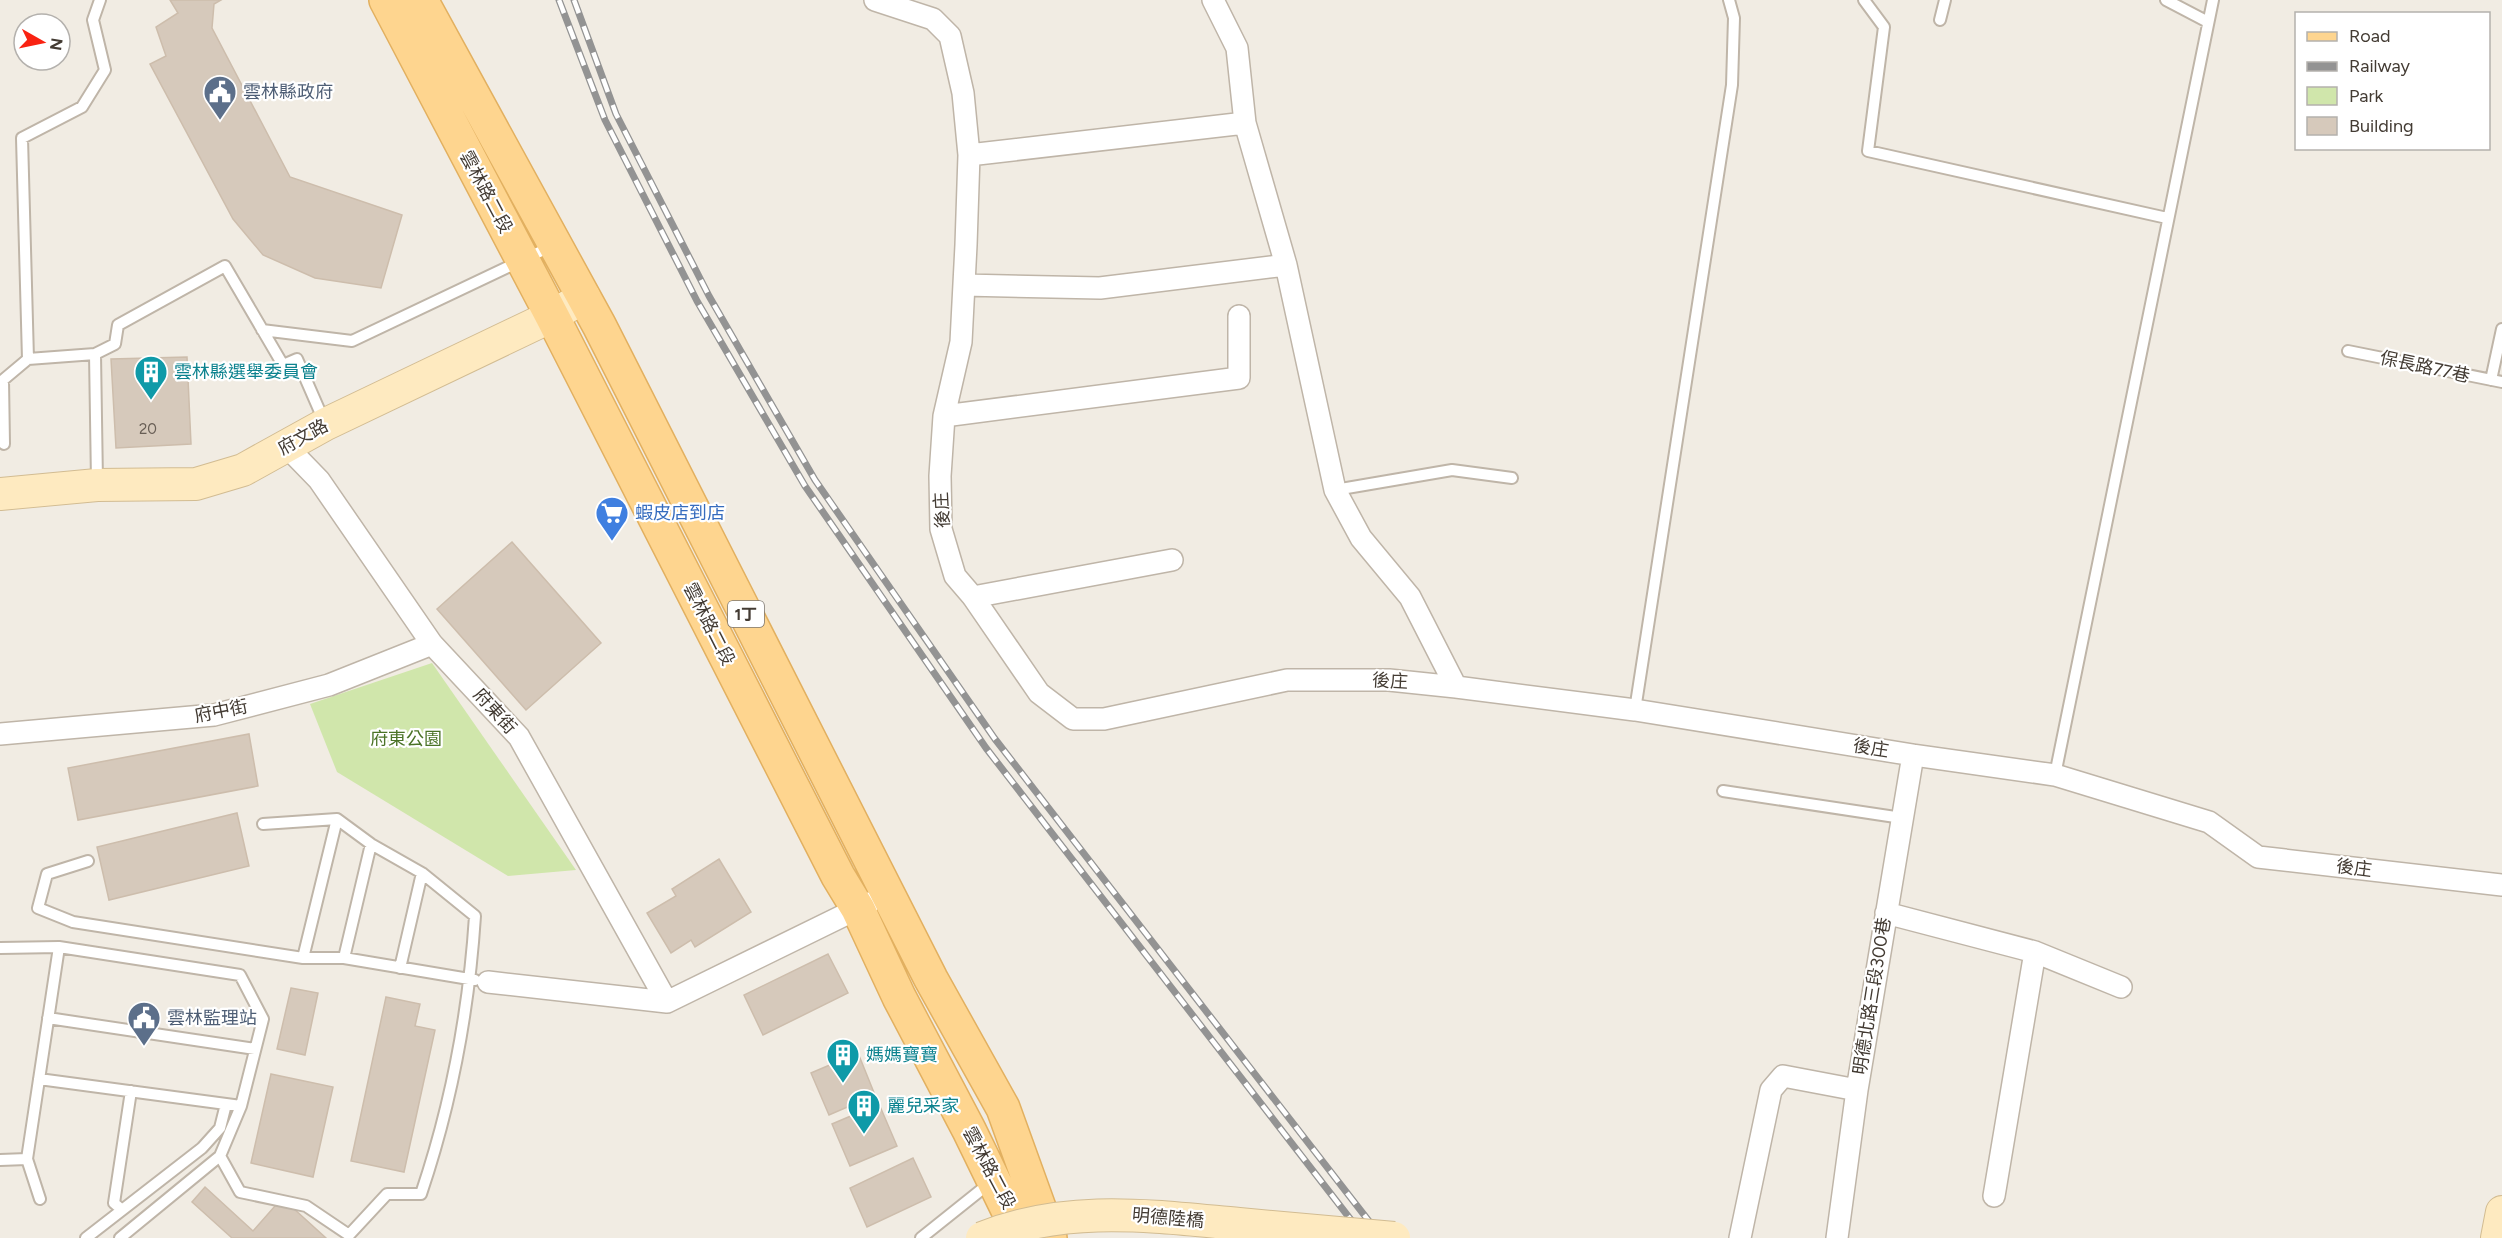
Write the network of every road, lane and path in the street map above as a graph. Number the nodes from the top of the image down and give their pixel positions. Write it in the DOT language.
graph roads {
  1 [pos="100,0"];
  2 [pos="421,0"];
  3 [pos="875,0"];
  4 [pos="1213,0"];
  5 [pos="1729,0"];
  6 [pos="1864,0"];
  7 [pos="1945,0"];
  8 [pos="2166,0"];
  9 [pos="2213,0"];
  10 [pos="396,3"];
  11 [pos="1940,20"];
  12 [pos="2208,22"];
  13 [pos="1245,123"];
  14 [pos="969,155"];
  15 [pos="2167,218"];
  16 [pos="555,244"];
  17 [pos="522,260"];
  18 [pos="1286,265"];
  19 [pos="964,285"];
  20 [pos="584,297"];
  21 [pos="552,316"];
  22 [pos="1239,316"];
  23 [pos="2502,329"];
  24 [pos="262,330"];
  25 [pos="2348,351"];
  26 [pos="94,354"];
  27 [pos="28,359"];
  28 [pos="2497,381"];
  29 [pos="944,416"];
  30 [pos="326,424"];
  31 [pos="4,444"];
  32 [pos="286,446"];
  33 [pos="1512,478"];
  34 [pos="97,485"];
  35 [pos="1335,490"];
  36 [pos="0,494"];
  37 [pos="1172,560"];
  38 [pos="973,597"];
  39 [pos="432,644"];
  40 [pos="1456,687"];
  41 [pos="1635,710"];
  42 [pos="0,734"];
  43 [pos="1913,755"];
  44 [pos="2055,775"];
  45 [pos="1723,791"];
  46 [pos="1902,818"];
  47 [pos="337,819"];
  48 [pos="263,824"];
  49 [pos="371,844"];
  50 [pos="88,861"];
  51 [pos="422,873"];
  52 [pos="2502,885"];
  53 [pos="888,894"];
  54 [pos="858,909"];
  55 [pos="1886,913"];
  56 [pos="59,947"];
  57 [pos="0,948"];
  58 [pos="2035,952"];
  59 [pos="303,958"];
  60 [pos="344,958"];
  61 [pos="400,968"];
  62 [pos="479,981"];
  63 [pos="2121,987"];
  64 [pos="667,1002"];
  65 [pos="48,1018"];
  66 [pos="255,1049"];
  67 [pos="39,1079"];
  68 [pos="1857,1090"];
  69 [pos="130,1091"];
  70 [pos="226,1104"];
  71 [pos="241,1106"];
  72 [pos="220,1156"];
  73 [pos="27,1159"];
  74 [pos="0,1160"];
  75 [pos="993,1180"];
  76 [pos="1994,1196"];
  77 [pos="40,1199"];
  78 [pos="121,1209"];
  79 [pos="2502,1212"];
  80 [pos="86,1238"];
  81 [pos="120,1238"];
  82 [pos="921,1238"];
  83 [pos="982,1238"];
  84 [pos="1043,1238"];
  85 [pos="1050,1238"];
  86 [pos="1394,1238"];
  87 [pos="1740,1238"];
  88 [pos="1837,1238"];
  89 [pos="2497,1238"];
  1 -- 27 [label="lane"];
  2 -- 16 [label="main road, 雲林路二段 / 1丁"];
  3 -- 14 [label="street, 後庄"];
  4 -- 13 [label="street"];
  5 -- 41 [label="lane"];
  6 -- 15 [label="lane"];
  7 -- 11 [label="lane"];
  8 -- 12 [label="lane"];
  9 -- 12 [label="lane"];
  10 -- 17 [label="main road, 雲林路二段 / 1丁"];
  12 -- 15 [label="lane"];
  13 -- 14 [label="street"];
  13 -- 18 [label="street"];
  14 -- 19 [label="street, 後庄"];
  15 -- 44 [label="lane"];
  16 -- 17 [label="lane"];
  16 -- 20 [label="main road, 雲林路二段 / 1丁"];
  17 -- 21 [label="main road, 雲林路二段 / 1丁"];
  17 -- 24 [label="lane"];
  18 -- 19 [label="street"];
  18 -- 35 [label="street"];
  19 -- 29 [label="street, 後庄"];
  20 -- 21 [label="street, 府文路"];
  20 -- 53 [label="main road, 雲林路二段 / 1丁"];
  21 -- 30 [label="street, 府文路"];
  21 -- 54 [label="main road, 雲林路二段 / 1丁"];
  22 -- 29 [label="street"];
  23 -- 28 [label="lane"];
  24 -- 26 [label="lane"];
  24 -- 30 [label="lane"];
  25 -- 28 [label="lane, 保長路77巷"];
  26 -- 27 [label="lane"];
  26 -- 34 [label="lane"];
  27 -- 31 [label="lane"];
  29 -- 38 [label="street, 後庄"];
  30 -- 32 [label="street, 府文路"];
  32 -- 34 [label="street, 府文路"];
  32 -- 39 [label="street, 府東街"];
  33 -- 35 [label="lane"];
  34 -- 36 [label="street, 府文路"];
  35 -- 40 [label="street"];
  37 -- 38 [label="street"];
  38 -- 40 [label="street, 後庄"];
  39 -- 42 [label="street, 府中街"];
  39 -- 64 [label="street, 府東街"];
  40 -- 41 [label="street, 後庄"];
  41 -- 43 [label="street, 後庄"];
  43 -- 44 [label="street, 後庄"];
  43 -- 46 [label="street, 明德北路三段300巷"];
  44 -- 52 [label="street, 後庄"];
  45 -- 46 [label="lane"];
  46 -- 55 [label="street, 明德北路三段300巷"];
  47 -- 48 [label="lane"];
  47 -- 49 [label="lane"];
  47 -- 59 [label="lane"];
  49 -- 51 [label="lane"];
  49 -- 60 [label="lane"];
  50 -- 59 [label="lane"];
  51 -- 61 [label="lane"];
  51 -- 62 [label="lane"];
  53 -- 54 [label="street"];
  53 -- 85 [label="main road, 雲林路二段 / 1丁"];
  54 -- 64 [label="street"];
  54 -- 75 [label="main road, 雲林路二段 / 1丁"];
  55 -- 58 [label="street"];
  55 -- 68 [label="street, 明德北路三段300巷"];
  56 -- 57 [label="lane"];
  56 -- 65 [label="lane"];
  56 -- 66 [label="lane"];
  58 -- 63 [label="street"];
  58 -- 76 [label="street"];
  59 -- 60 [label="lane"];
  60 -- 61 [label="lane"];
  61 -- 62 [label="lane"];
  62 -- 64 [label="street"];
  62 -- 72 [label="lane"];
  65 -- 66 [label="lane"];
  65 -- 67 [label="lane"];
  66 -- 71 [label="lane"];
  67 -- 69 [label="lane"];
  67 -- 73 [label="lane"];
  68 -- 87 [label="street"];
  68 -- 88 [label="street, 明德北路三段300巷"];
  69 -- 70 [label="lane"];
  69 -- 78 [label="lane"];
  70 -- 71 [label="lane"];
  70 -- 78 [label="lane"];
  71 -- 72 [label="lane"];
  72 -- 81 [label="lane"];
  73 -- 74 [label="lane"];
  73 -- 77 [label="lane"];
  75 -- 82 [label="lane"];
  75 -- 84 [label="main road, 雲林路二段 / 1丁"];
  78 -- 80 [label="lane"];
  79 -- 89 [label="street"];
  83 -- 86 [label="street, 明德陸橋, bridge"];
}
